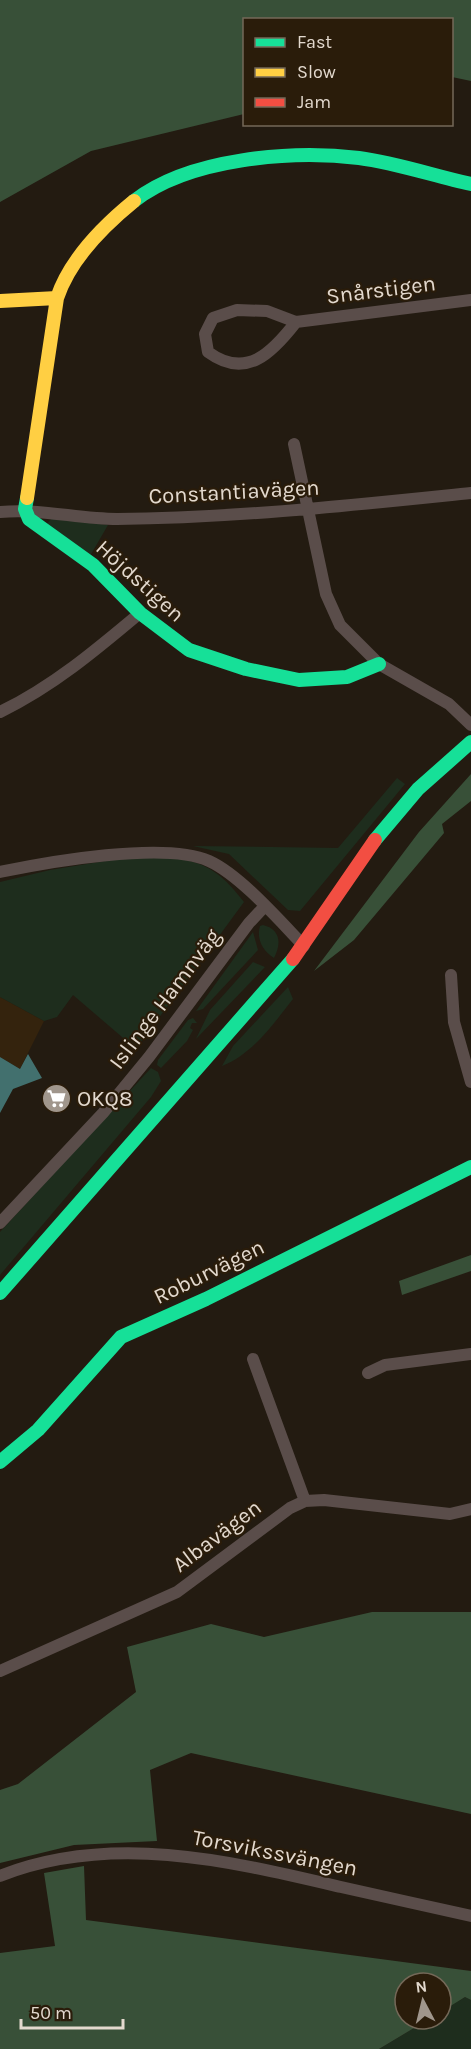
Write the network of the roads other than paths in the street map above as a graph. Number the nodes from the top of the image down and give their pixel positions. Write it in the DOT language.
graph roads {
  1 [pos="471,184"];
  2 [pos="57,297"];
  3 [pos="471,300"];
  4 [pos="0,301"];
  5 [pos="296,322"];
  6 [pos="294,444"];
  7 [pos="471,493"];
  8 [pos="25,509"];
  9 [pos="308,510"];
  10 [pos="0,512"];
  11 [pos="140,613"];
  12 [pos="379,664"];
  13 [pos="0,712"];
  14 [pos="471,725"];
  15 [pos="471,742"];
  16 [pos="0,872"];
  17 [pos="265,906"];
  18 [pos="304,946"];
  19 [pos="451,975"];
  20 [pos="471,1082"];
  21 [pos="471,1167"];
  22 [pos="0,1224"];
  23 [pos="0,1293"];
  24 [pos="471,1354"];
  25 [pos="253,1359"];
  26 [pos="368,1373"];
  27 [pos="0,1462"];
  28 [pos="305,1501"];
  29 [pos="471,1509"];
  30 [pos="0,1671"];
  31 [pos="0,1876"];
  32 [pos="471,1916"];
  1 -- 2 [label="street"];
  2 -- 4 [label="street"];
  2 -- 8 [label="street"];
  3 -- 5 [label="street, Snårstigen"];
  5 -- 5 [label="street, Snårstigen"];
  6 -- 9 [label="street"];
  7 -- 9 [label="street, Constantiavägen"];
  8 -- 9 [label="street, Constantiavägen"];
  8 -- 10 [label="street, Constantiavägen"];
  8 -- 11 [label="street, Höjdstigen"];
  9 -- 12 [label="street"];
  11 -- 12 [label="street, Höjdstigen"];
  11 -- 13 [label="street"];
  12 -- 14 [label="street"];
  15 -- 18 [label="street"];
  16 -- 17 [label="street"];
  17 -- 18 [label="street"];
  17 -- 22 [label="street, Islinge Hamnväg"];
  18 -- 23 [label="street"];
  19 -- 20 [label="street"];
  21 -- 27 [label="street, Roburvägen"];
  24 -- 26 [label="street"];
  25 -- 28 [label="street"];
  28 -- 29 [label="street"];
  28 -- 30 [label="street, Albavägen"];
  31 -- 32 [label="street, Torsvikssvängen"];
}
